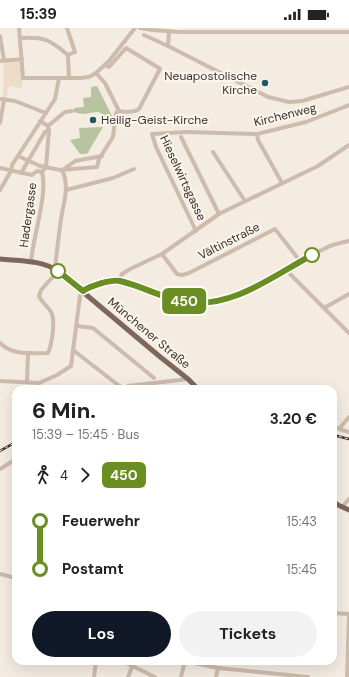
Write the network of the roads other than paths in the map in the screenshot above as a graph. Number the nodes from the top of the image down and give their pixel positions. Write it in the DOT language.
graph roads {
  1 [pos="19,28"];
  2 [pos="67,28"];
  3 [pos="135,28"];
  4 [pos="140,28"];
  5 [pos="169,32"];
  6 [pos="349,32"];
  7 [pos="144,35"];
  8 [pos="0,36"];
  9 [pos="20,38"];
  10 [pos="168,46"];
  11 [pos="68,56"];
  12 [pos="22,59"];
  13 [pos="2,60"];
  14 [pos="105,65"];
  15 [pos="96,73"];
  16 [pos="59,78"];
  17 [pos="69,78"];
  18 [pos="349,87"];
  19 [pos="2,99"];
  20 [pos="349,105"];
  21 [pos="72,111"];
  22 [pos="119,111"];
  23 [pos="46,113"];
  24 [pos="40,121"];
  25 [pos="0,123"];
  26 [pos="49,128"];
  27 [pos="152,134"];
  28 [pos="257,134"];
  29 [pos="182,137"];
  30 [pos="349,145"];
  31 [pos="213,152"];
  32 [pos="18,156"];
  33 [pos="102,156"];
  34 [pos="28,161"];
  35 [pos="46,167"];
  36 [pos="0,168"];
  37 [pos="134,169"];
  38 [pos="62,170"];
  39 [pos="11,171"];
  40 [pos="42,172"];
  41 [pos="21,173"];
  42 [pos="282,183"];
  43 [pos="0,190"];
  44 [pos="66,190"];
  45 [pos="245,201"];
  46 [pos="219,214"];
  47 [pos="196,231"];
  48 [pos="349,240"];
  49 [pos="162,254"];
  50 [pos="0,258"];
  51 [pos="300,261"];
  52 [pos="31,262"];
  53 [pos="56,270"];
  54 [pos="286,270"];
  55 [pos="119,281"];
  56 [pos="83,291"];
  57 [pos="349,294"];
  58 [pos="324,308"];
  59 [pos="77,326"];
  60 [pos="349,333"];
  61 [pos="0,343"];
  62 [pos="73,350"];
  63 [pos="28,352"];
  64 [pos="154,378"];
  65 [pos="188,379"];
  66 [pos="0,381"];
  67 [pos="28,382"];
  68 [pos="39,383"];
  69 [pos="118,385"];
  70 [pos="137,385"];
  71 [pos="194,385"];
  72 [pos="349,417"];
  73 [pos="339,429"];
  74 [pos="349,432"];
  75 [pos="12,463"];
  76 [pos="0,469"];
  77 [pos="349,499"];
  78 [pos="337,504"];
  79 [pos="342,507"];
  80 [pos="349,510"];
  81 [pos="0,574"];
  82 [pos="12,577"];
  83 [pos="337,614"];
  84 [pos="349,615"];
  85 [pos="349,625"];
  86 [pos="96,665"];
  87 [pos="129,665"];
  88 [pos="184,665"];
  89 [pos="204,665"];
  90 [pos="132,667"];
  91 [pos="218,668"];
  92 [pos="279,676"];
  93 [pos="94,677"];
  94 [pos="128,677"];
  95 [pos="155,677"];
  96 [pos="181,677"];
  97 [pos="216,677"];
  98 [pos="308,677"];
  99 [pos="346,677"];
  1 -- 9 [label="street"];
  2 -- 11 [label="street"];
  3 -- 14 [label="street"];
  4 -- 5 [label="street"];
  5 -- 6 [label="street"];
  5 -- 10 [label="street"];
  7 -- 10 [label="street"];
  8 -- 13 [label="street"];
  9 -- 11 [label="street"];
  9 -- 12 [label="street"];
  10 -- 18 [label="street"];
  11 -- 17 [label="street"];
  12 -- 13 [label="street"];
  12 -- 16 [label="street"];
  14 -- 15 [label="street"];
  14 -- 22 [label="street"];
  15 -- 17 [label="street"];
  15 -- 22 [label="street"];
  16 -- 17 [label="street"];
  16 -- 23 [label="street"];
  19 -- 23 [label="street"];
  19 -- 25 [label="street"];
  20 -- 28 [label="street, Kirchenweg"];
  21 -- 26 [label="street"];
  22 -- 33 [label="street"];
  23 -- 24 [label="street"];
  24 -- 26 [label="street"];
  24 -- 32 [label="street"];
  26 -- 34 [label="street"];
  26 -- 35 [label="street"];
  27 -- 28 [label="street, Kirchenweg"];
  27 -- 47 [label="street, Hieselwirtsgasse"];
  28 -- 42 [label="street"];
  29 -- 46 [label="street"];
  30 -- 42 [label="street"];
  31 -- 45 [label="street"];
  32 -- 34 [label="street"];
  32 -- 39 [label="street"];
  33 -- 38 [label="street"];
  33 -- 38 [label="street"];
  34 -- 35 [label="street"];
  34 -- 41 [label="street"];
  35 -- 38 [label="street"];
  35 -- 40 [label="street"];
  36 -- 39 [label="street"];
  37 -- 44 [label="street"];
  38 -- 44 [label="street"];
  39 -- 41 [label="street"];
  39 -- 43 [label="street"];
  40 -- 41 [label="street"];
  40 -- 52 [label="street, Hadergasse"];
  42 -- 45 [label="street"];
  44 -- 53 [label="street"];
  45 -- 46 [label="street"];
  46 -- 47 [label="street"];
  47 -- 49 [label="street"];
  48 -- 51 [label="street"];
  49 -- 51 [label="street, Vältinstraße"];
  49 -- 55 [label="street"];
  50 -- 52 [label="main road, Münchener Straße"];
  51 -- 54 [label="street"];
  52 -- 53 [label="main road, Münchener Straße"];
  53 -- 56 [label="main road, Münchener Straße"];
  53 -- 63 [label="street"];
  54 -- 55 [label="street"];
  54 -- 58 [label="street"];
  55 -- 56 [label="street"];
  56 -- 59 [label="street"];
  56 -- 65 [label="main road, Münchener Straße"];
  57 -- 58 [label="street"];
  58 -- 60 [label="street"];
  59 -- 62 [label="street"];
  59 -- 64 [label="street"];
  61 -- 63 [label="street"];
  62 -- 68 [label="street"];
  62 -- 69 [label="street"];
  63 -- 67 [label="street"];
  65 -- 70 [label="street"];
  65 -- 71 [label="main road, Münchener Straße"];
  66 -- 67 [label="street"];
  67 -- 68 [label="street"];
  72 -- 73 [label="street"];
  73 -- 74 [label="street"];
  75 -- 76 [label="street"];
  77 -- 79 [label="street"];
  78 -- 79 [label="main road"];
  79 -- 80 [label="main road"];
  81 -- 82 [label="street"];
  83 -- 84 [label="street"];
  84 -- 85 [label="street"];
  85 -- 99 [label="street"];
  86 -- 93 [label="street"];
  87 -- 90 [label="street"];
  88 -- 96 [label="street"];
  89 -- 91 [label="street"];
  90 -- 94 [label="street"];
  90 -- 95 [label="street"];
  91 -- 92 [label="street"];
  91 -- 97 [label="street"];
  92 -- 98 [label="street"];
}
